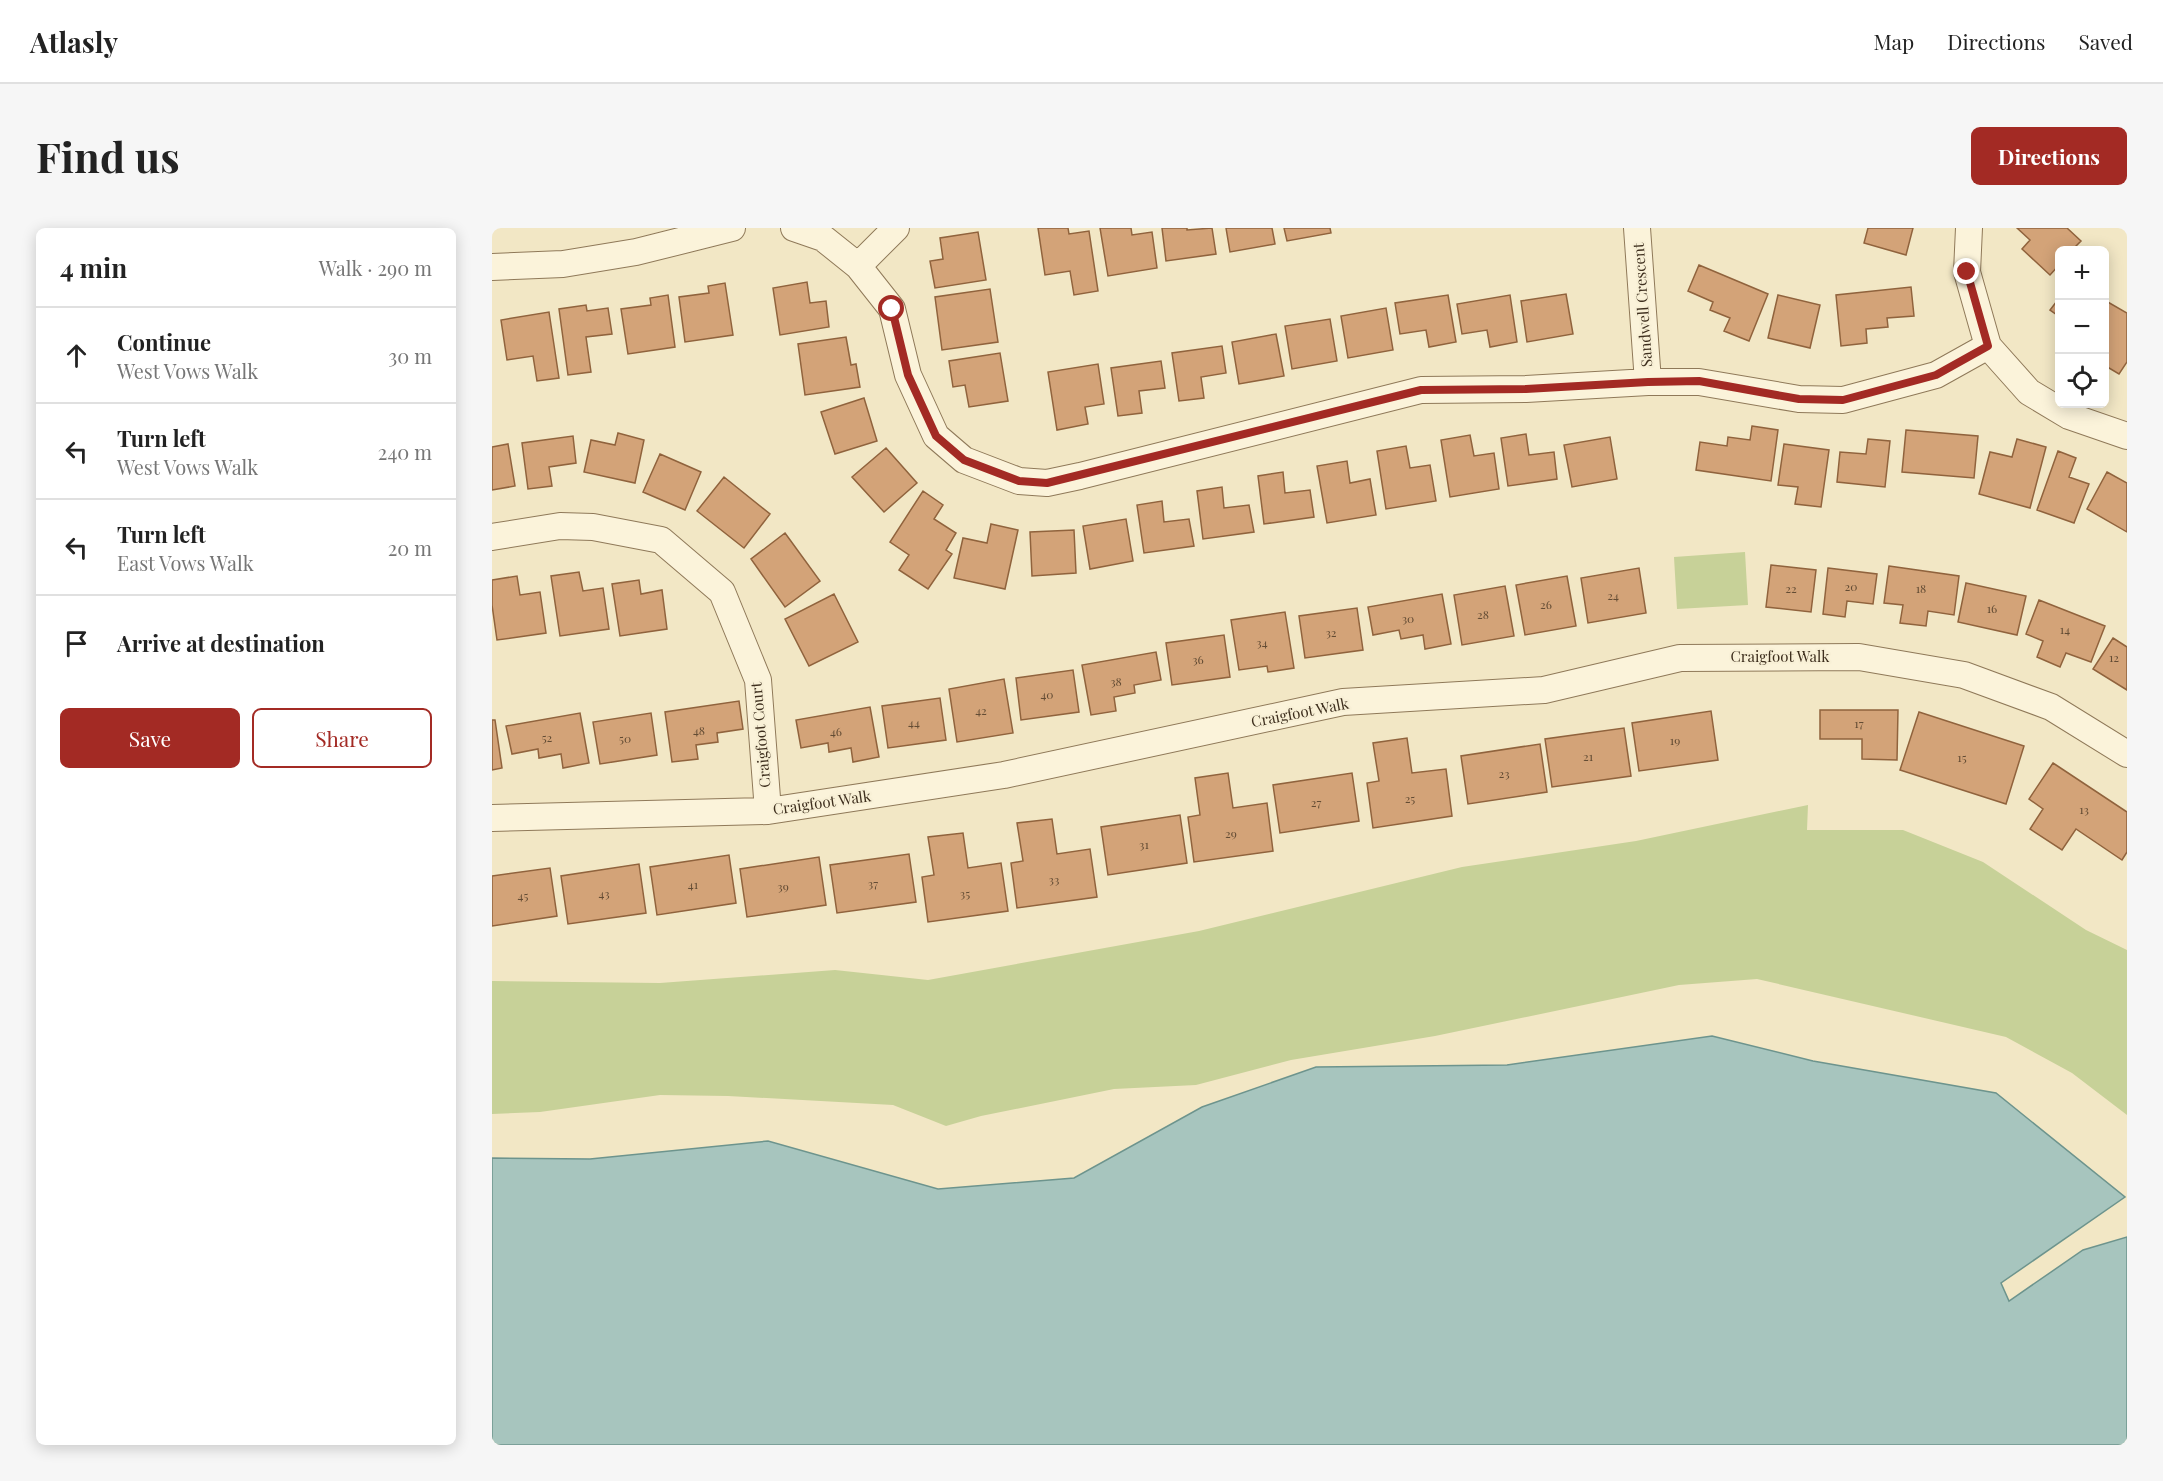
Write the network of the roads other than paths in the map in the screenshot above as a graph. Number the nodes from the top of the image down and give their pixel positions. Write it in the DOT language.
graph roads {
  1 [pos="732,228"];
  2 [pos="794,228"];
  3 [pos="896,228"];
  4 [pos="1637,228"];
  5 [pos="1969,228"];
  6 [pos="858,266"];
  7 [pos="492,267"];
  8 [pos="1988,346"];
  9 [pos="1648,382"];
  10 [pos="2127,436"];
  11 [pos="492,537"];
  12 [pos="2127,754"];
  13 [pos="768,811"];
  14 [pos="492,818"];
  1 -- 7 [label="street"];
  2 -- 6 [label="street"];
  3 -- 6 [label="street"];
  4 -- 9 [label="street, Sandwell Crescent"];
  5 -- 8 [label="street"];
  6 -- 9 [label="street"];
  8 -- 9 [label="street"];
  8 -- 10 [label="street"];
  11 -- 13 [label="street, Craigfoot Court"];
  12 -- 13 [label="street, Craigfoot Walk"];
  13 -- 14 [label="street, Craigfoot Walk"];
}
